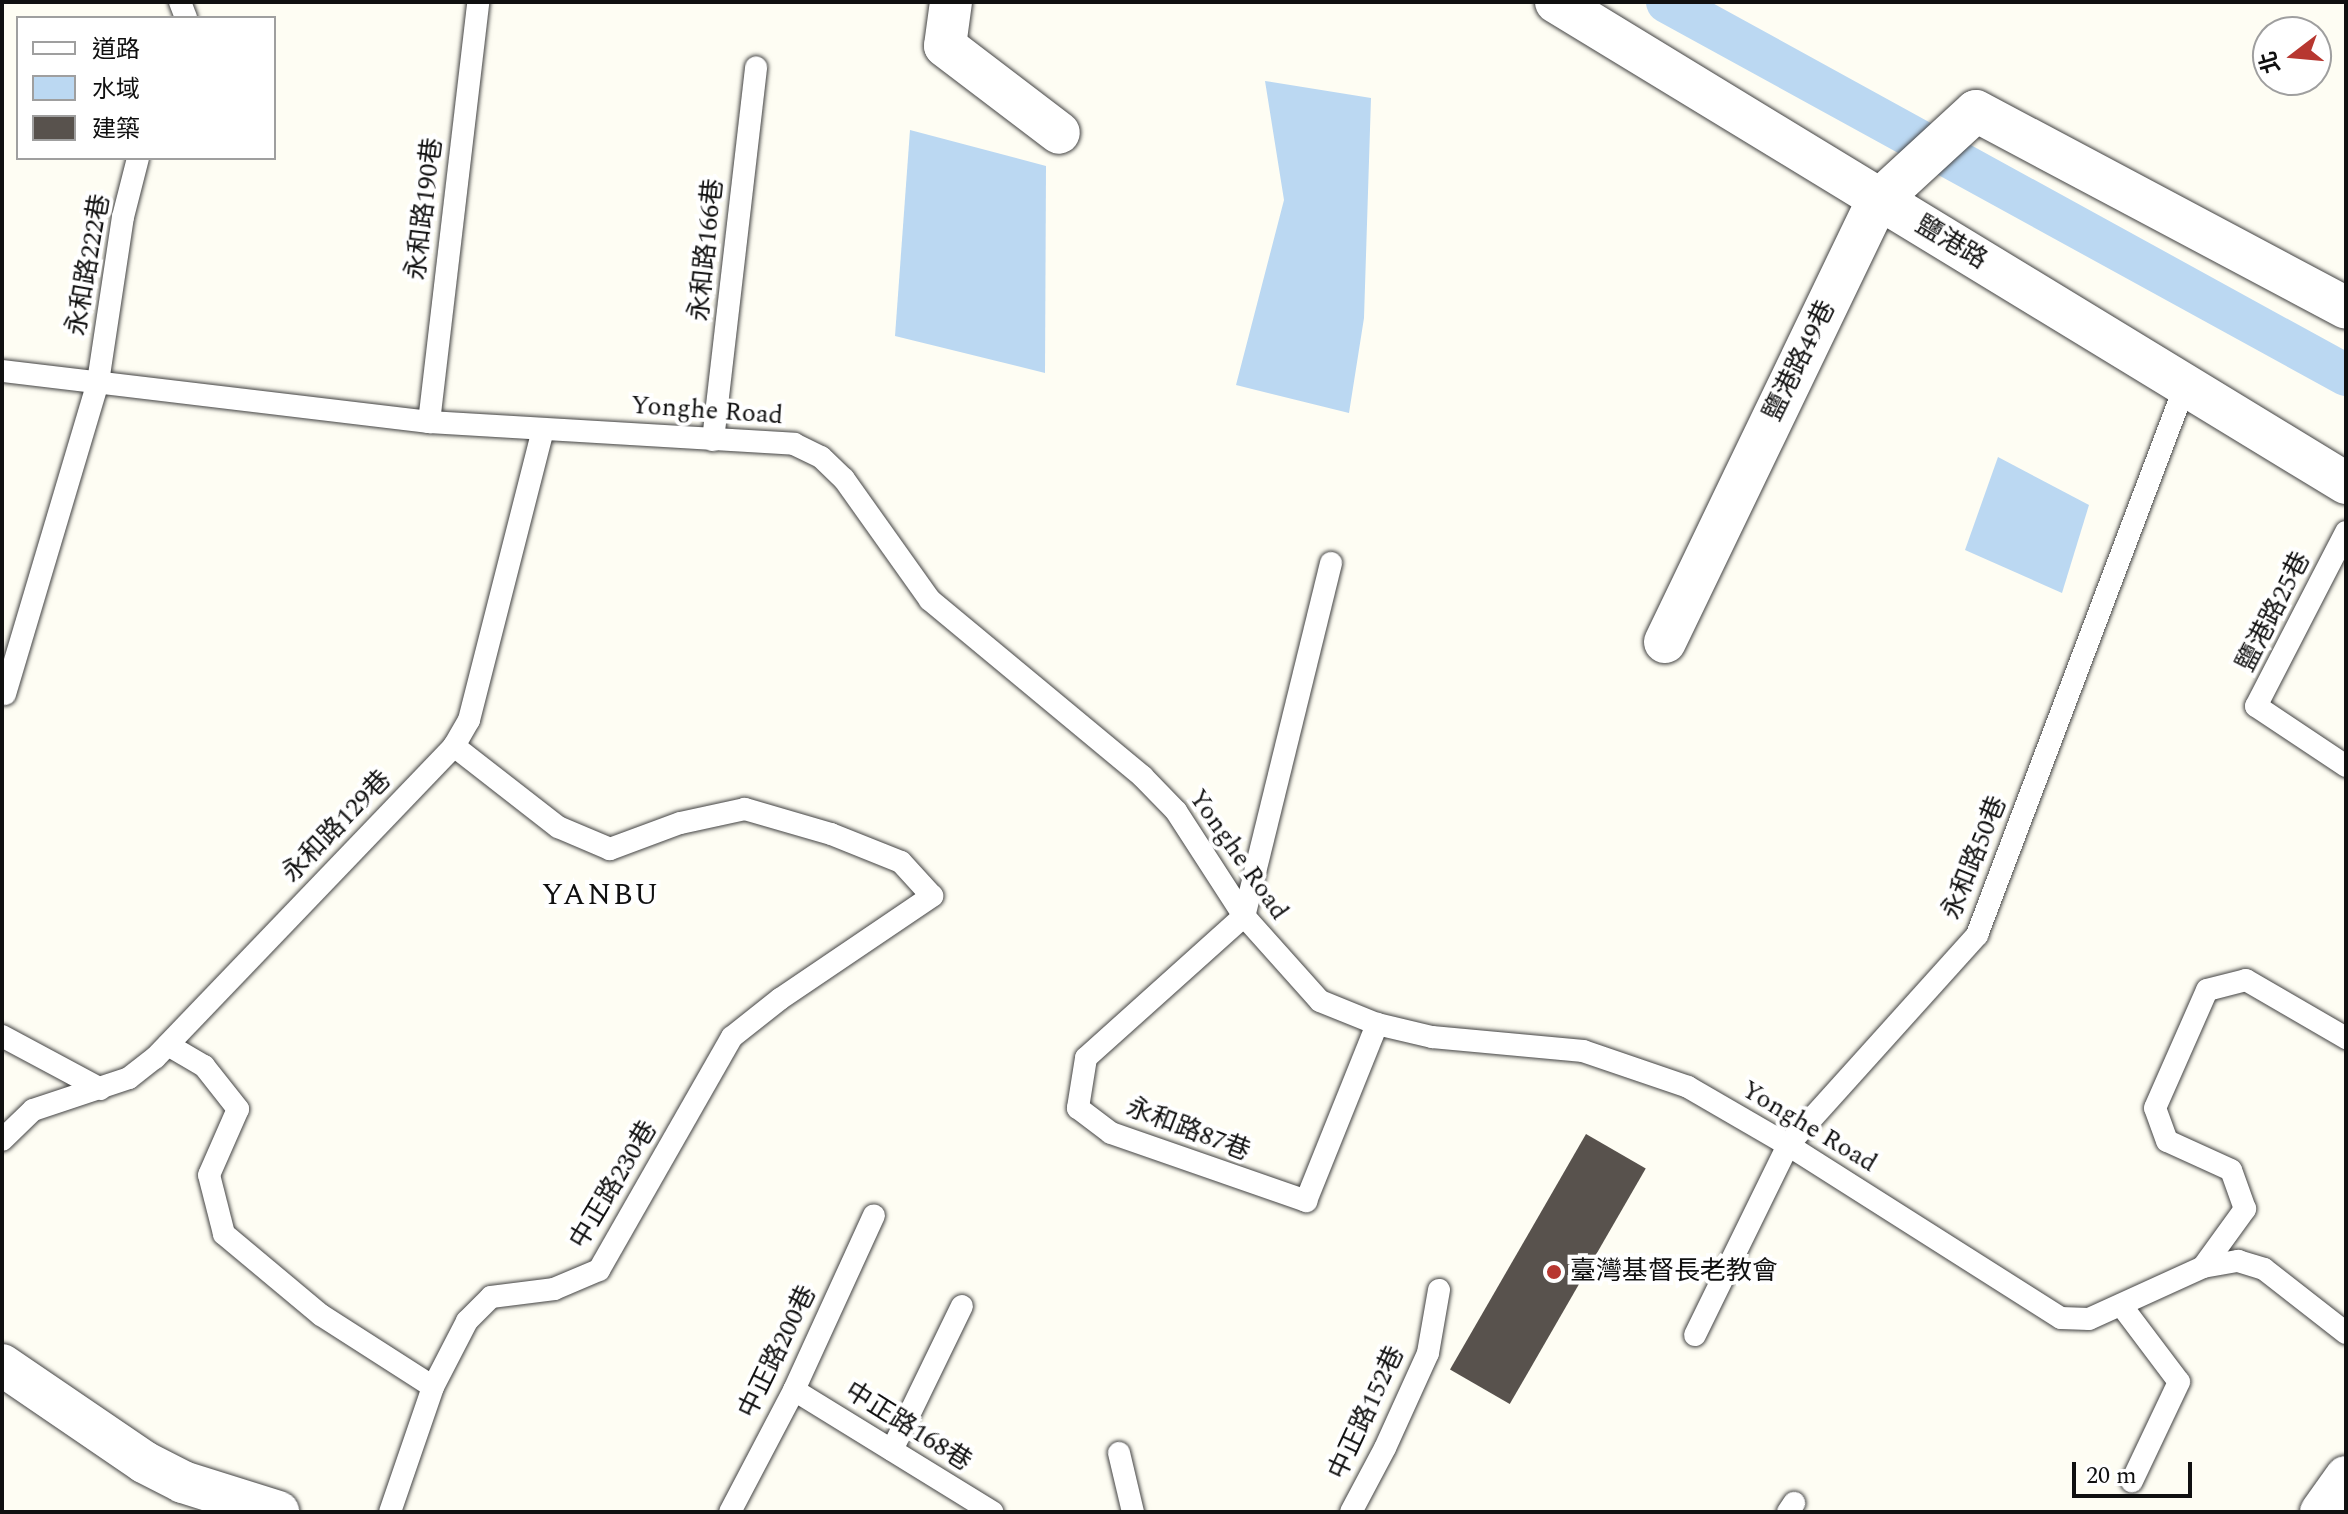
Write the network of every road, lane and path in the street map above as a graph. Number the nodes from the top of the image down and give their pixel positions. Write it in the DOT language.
graph roads {
  1 [pos="478,2"];
  2 [pos="951,2"];
  3 [pos="1556,2"];
  4 [pos="756,67"];
  5 [pos="1059,133"];
  6 [pos="137,160"];
  7 [pos="1882,201"];
  8 [pos="2346,308"];
  9 [pos="2,371"];
  10 [pos="98,382"];
  11 [pos="2185,386"];
  12 [pos="429,422"];
  13 [pos="543,429"];
  14 [pos="713,440"];
  15 [pos="2346,483"];
  16 [pos="2346,532"];
  17 [pos="1331,563"];
  18 [pos="1665,642"];
  19 [pos="5,694"];
  20 [pos="454,746"];
  21 [pos="2346,766"];
  22 [pos="1244,916"];
  23 [pos="1377,1024"];
  24 [pos="2,1036"];
  25 [pos="2346,1038"];
  26 [pos="168,1045"];
  27 [pos="101,1089"];
  28 [pos="2,1140"];
  29 [pos="1788,1145"];
  30 [pos="874,1215"];
  31 [pos="2203,1267"];
  32 [pos="1439,1290"];
  33 [pos="2121,1305"];
  34 [pos="962,1306"];
  35 [pos="2346,1333"];
  36 [pos="1695,1335"];
  37 [pos="2,1365"];
  38 [pos="433,1387"];
  39 [pos="794,1390"];
  40 [pos="892,1450"];
  41 [pos="1119,1453"];
  42 [pos="2346,1477"];
  43 [pos="2132,1481"];
  44 [pos="278,1512"];
  45 [pos="390,1512"];
  46 [pos="730,1512"];
  47 [pos="992,1512"];
  48 [pos="1133,1512"];
  49 [pos="1351,1512"];
  50 [pos="2321,1512"];
  1 -- 12 [label="lane, 永和路190巷"];
  2 -- 5 [label="street"];
  3 -- 7 [label="street, 鹽港路"];
  4 -- 14 [label="lane, 永和路166巷"];
  6 -- 10 [label="lane, 永和路222巷"];
  7 -- 8 [label="street, 鹽港路49巷"];
  7 -- 11 [label="street, 鹽港路"];
  7 -- 18 [label="street, 鹽港路49巷"];
  9 -- 10 [label="lane, Yonghe Road"];
  10 -- 12 [label="lane, Yonghe Road"];
  10 -- 19 [label="lane, 永和路222巷"];
  11 -- 15 [label="street, 鹽港路"];
  11 -- 29 [label="lane, 永和路50巷"];
  12 -- 13 [label="lane, Yonghe Road"];
  13 -- 14 [label="lane, Yonghe Road"];
  13 -- 20 [label="lane, 永和路129巷"];
  14 -- 22 [label="lane, Yonghe Road"];
  16 -- 21 [label="lane, 鹽港路25巷"];
  17 -- 22 [label="lane"];
  20 -- 26 [label="lane, 永和路129巷"];
  20 -- 38 [label="lane, 中正路230巷"];
  22 -- 23 [label="lane, Yonghe Road"];
  22 -- 23 [label="lane, 永和路87巷"];
  23 -- 29 [label="lane, Yonghe Road"];
  24 -- 27 [label="lane"];
  25 -- 31 [label="lane"];
  26 -- 27 [label="lane, 永和路129巷"];
  26 -- 38 [label="lane"];
  27 -- 28 [label="lane, 永和路129巷"];
  29 -- 33 [label="lane, Yonghe Road"];
  29 -- 36 [label="lane, 永和路50巷"];
  30 -- 39 [label="lane, 中正路200巷"];
  31 -- 33 [label="lane, Yonghe Road"];
  31 -- 35 [label="lane, Yonghe Road"];
  32 -- 49 [label="lane, 中正路152巷"];
  33 -- 43 [label="lane"];
  34 -- 40 [label="lane"];
  37 -- 44 [label="street"];
  38 -- 45 [label="lane, 中正路230巷"];
  39 -- 40 [label="lane, 中正路168巷"];
  39 -- 46 [label="lane, 中正路200巷"];
  40 -- 47 [label="lane, 中正路168巷"];
  41 -- 48 [label="lane"];
  42 -- 50 [label="street"];
}
